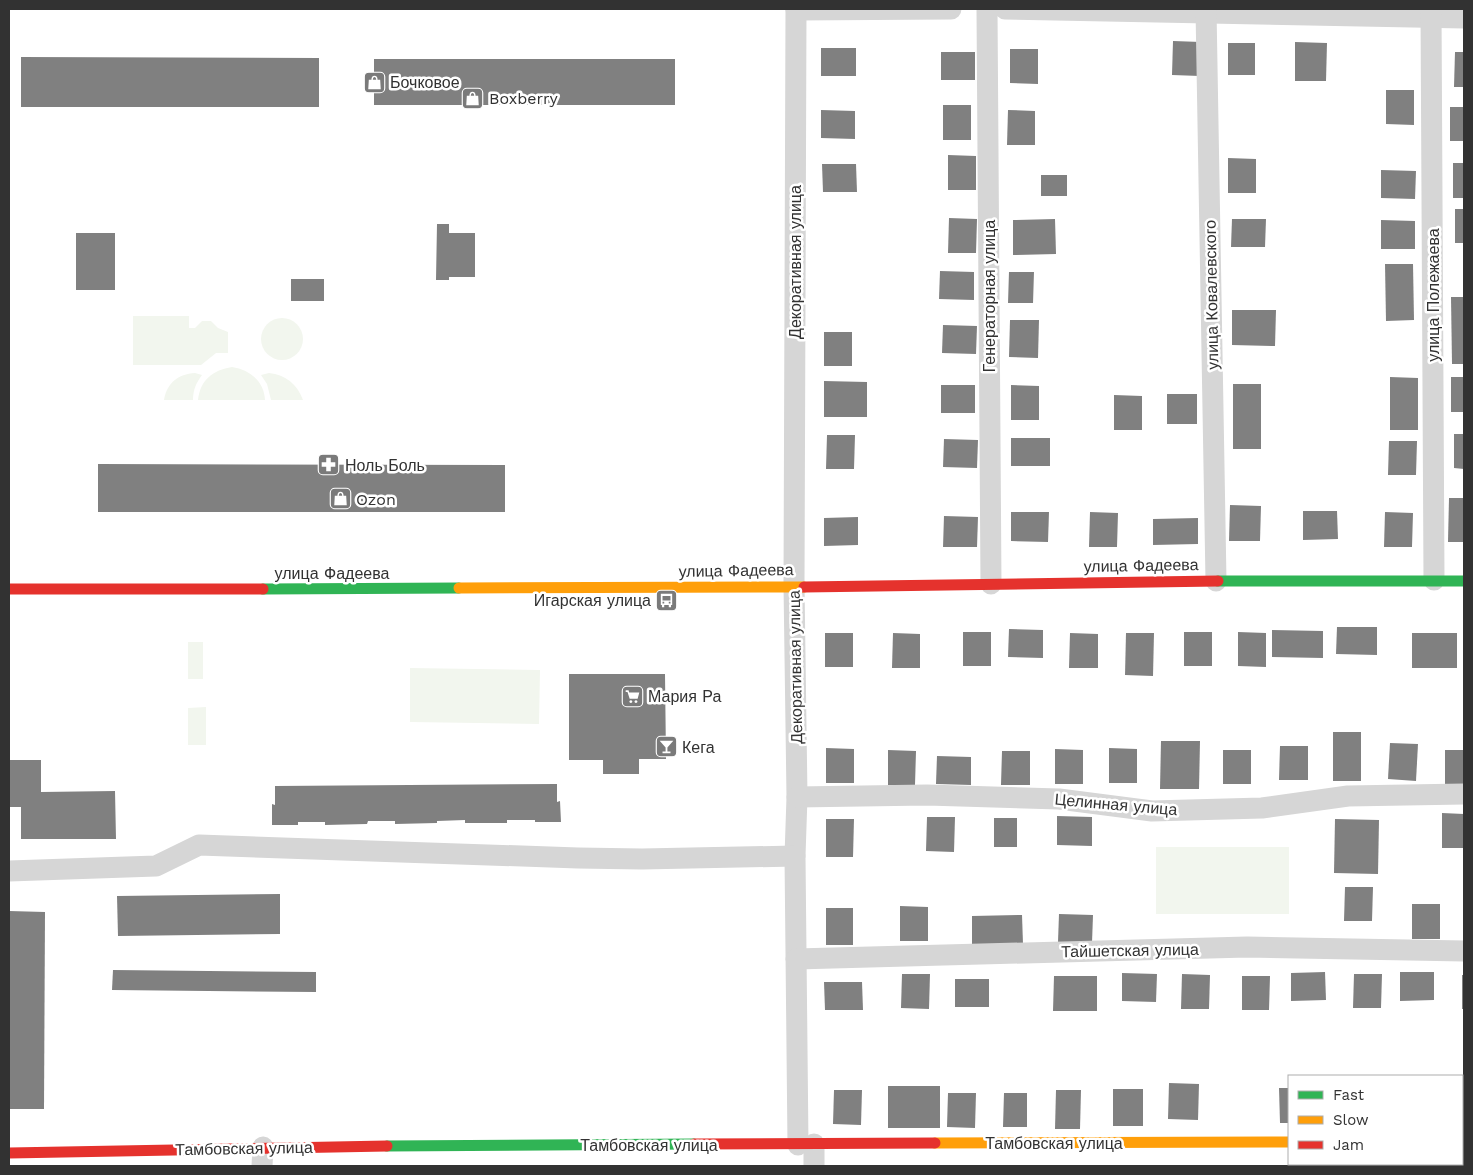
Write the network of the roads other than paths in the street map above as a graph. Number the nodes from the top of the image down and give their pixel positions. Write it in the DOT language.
graph roads {
  1 [pos="952,9"];
  2 [pos="987,9"];
  3 [pos="1005,9"];
  4 [pos="796,10"];
  5 [pos="1206,11"];
  6 [pos="1431,14"];
  7 [pos="1464,18"];
  8 [pos="1216,580"];
  9 [pos="1434,580"];
  10 [pos="1464,580"];
  11 [pos="991,584"];
  12 [pos="794,585"];
  13 [pos="9,589"];
  14 [pos="1464,794"];
  15 [pos="797,797"];
  16 [pos="795,856"];
  17 [pos="9,871"];
  18 [pos="1464,951"];
  19 [pos="796,958"];
  20 [pos="1288,1142"];
  21 [pos="806,1144"];
  22 [pos="9,1153"];
  23 [pos="263,1157"];
  24 [pos="814,1166"];
  1 -- 4 [label="street"];
  2 -- 11 [label="street, Генераторная улица"];
  3 -- 5 [label="street"];
  4 -- 12 [label="street, Декоративная улица"];
  5 -- 6 [label="street"];
  5 -- 8 [label="street, улица Ковалевского"];
  6 -- 7 [label="street"];
  6 -- 9 [label="street, улица Полежаева"];
  8 -- 9 [label="street, улица Фадеева"];
  8 -- 11 [label="street, улица Фадеева"];
  9 -- 10 [label="street, улица Фадеева"];
  11 -- 12 [label="street, улица Фадеева"];
  12 -- 13 [label="street, улица Фадеева"];
  12 -- 15 [label="street, Декоративная улица"];
  14 -- 15 [label="street, Целинная улица"];
  15 -- 16 [label="street, Декоративная улица"];
  16 -- 17 [label="street"];
  16 -- 19 [label="street, Декоративная улица"];
  18 -- 19 [label="street, Тайшетская улица"];
  19 -- 21 [label="street, Декоративная улица"];
  20 -- 21 [label="street, Тамбовская улица"];
  21 -- 23 [label="street, Тамбовская улица"];
  21 -- 24 [label="street, Декоративная улица"];
  22 -- 23 [label="street, Тамбовская улица"];
}
